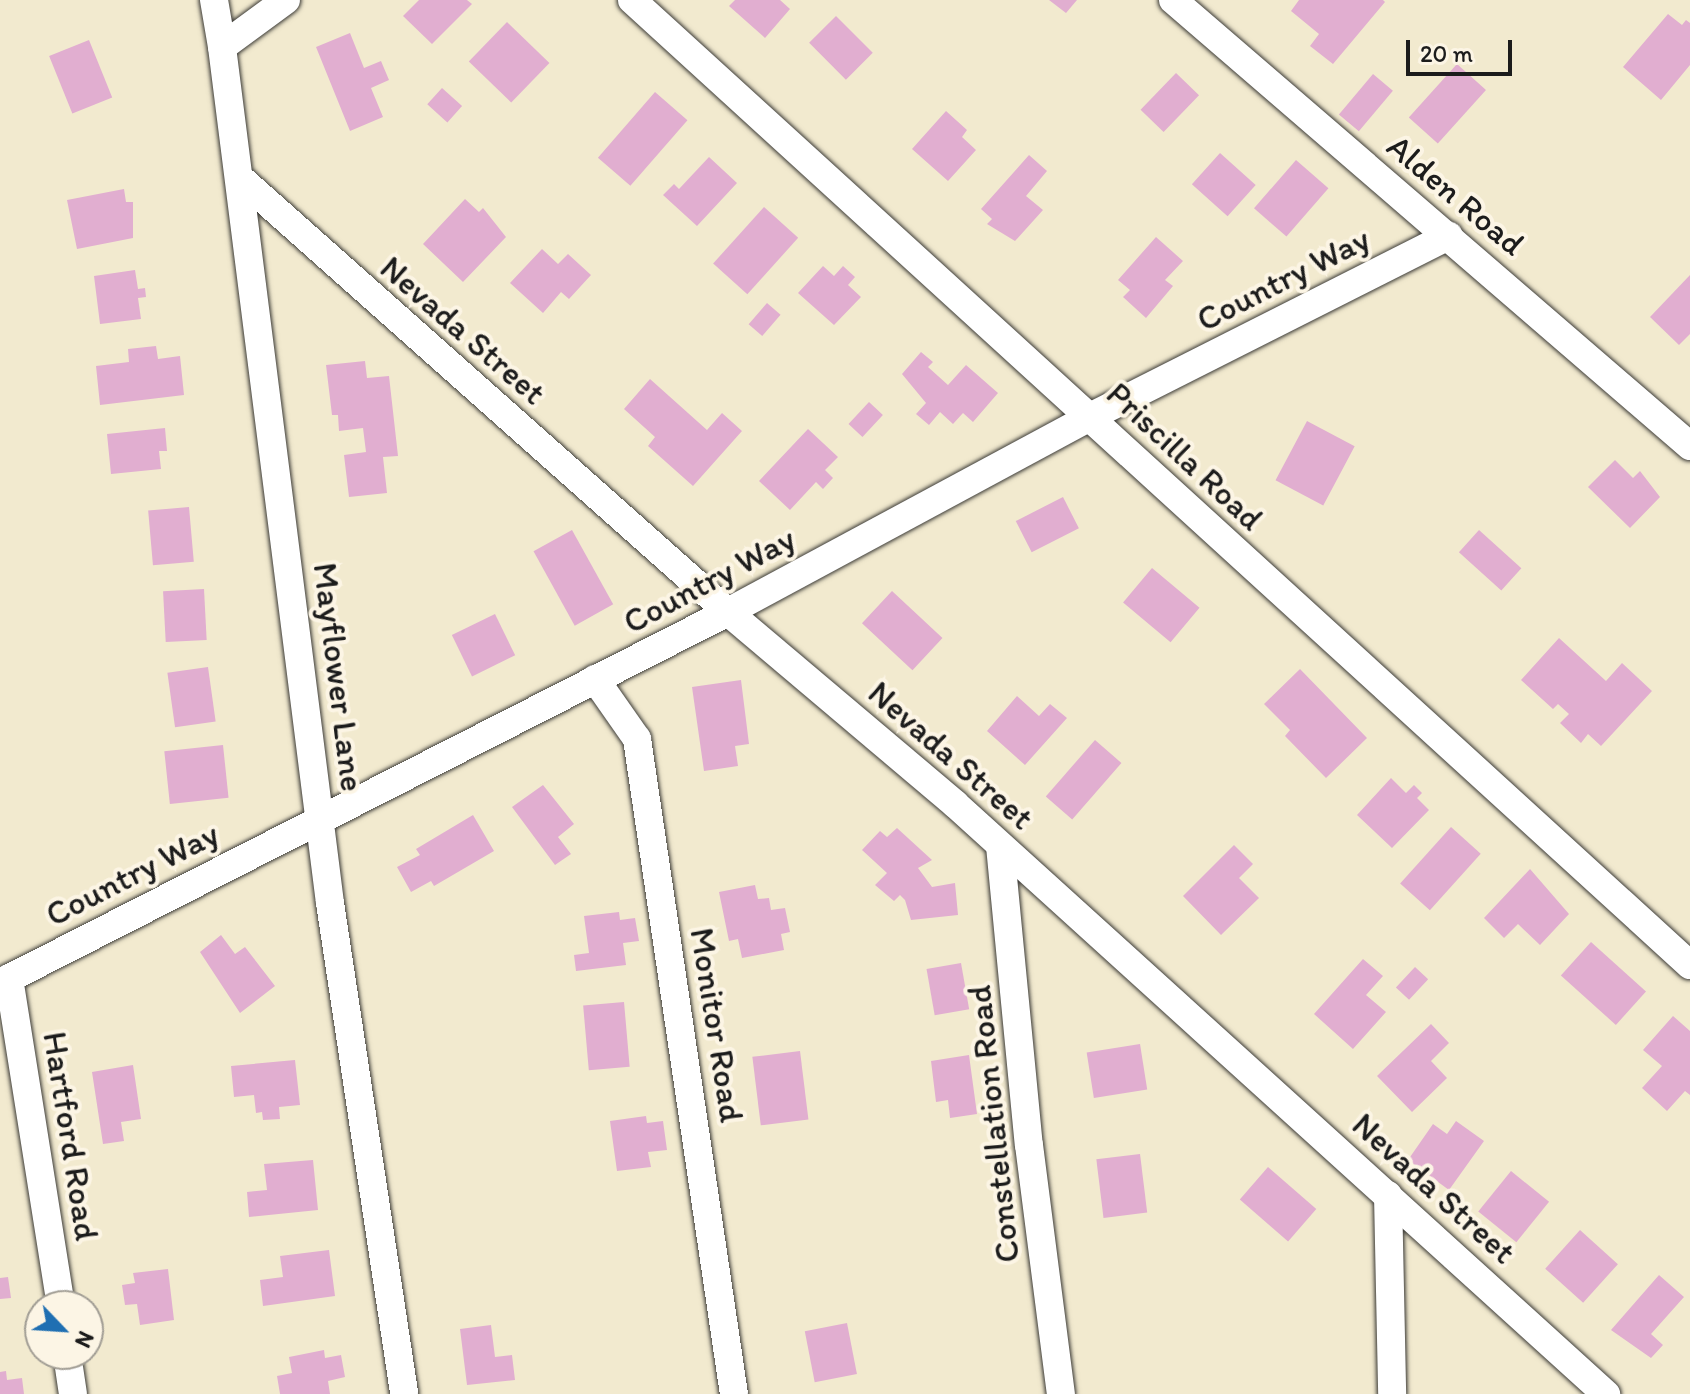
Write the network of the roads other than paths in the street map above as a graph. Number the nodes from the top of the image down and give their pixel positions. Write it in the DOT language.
graph roads {
  1 [pos="214,0"];
  2 [pos="286,0"];
  3 [pos="632,0"];
  4 [pos="1173,0"];
  5 [pos="222,47"];
  6 [pos="241,179"];
  7 [pos="1449,236"];
  8 [pos="1090,417"];
  9 [pos="1690,446"];
  10 [pos="728,612"];
  11 [pos="595,679"];
  12 [pos="320,819"];
  13 [pos="1000,846"];
  14 [pos="1690,965"];
  15 [pos="4,980"];
  16 [pos="1388,1195"];
  17 [pos="58,1290"];
  18 [pos="69,1370"];
  19 [pos="73,1394"];
  20 [pos="404,1394"];
  21 [pos="734,1394"];
  22 [pos="1061,1394"];
  23 [pos="1392,1394"];
  24 [pos="1606,1394"];
  1 -- 5 [label="street, Mayflower Lane"];
  2 -- 5 [label="street"];
  3 -- 8 [label="street, Priscilla Road"];
  4 -- 7 [label="street, Alden Road"];
  5 -- 6 [label="street, Mayflower Lane"];
  6 -- 10 [label="street, Nevada Street"];
  6 -- 12 [label="street, Mayflower Lane"];
  7 -- 8 [label="street, Country Way"];
  7 -- 9 [label="street, Alden Road"];
  8 -- 10 [label="street, Country Way"];
  8 -- 14 [label="street, Priscilla Road"];
  10 -- 11 [label="street, Country Way"];
  10 -- 13 [label="street, Nevada Street"];
  11 -- 12 [label="street, Country Way"];
  11 -- 21 [label="street, Monitor Road"];
  12 -- 15 [label="street, Country Way"];
  12 -- 20 [label="street, Mayflower Lane"];
  13 -- 16 [label="street, Nevada Street"];
  13 -- 22 [label="street, Constellation Road"];
  15 -- 17 [label="street, Hartford Road"];
  16 -- 23 [label="street"];
  16 -- 24 [label="street, Nevada Street"];
  18 -- 19 [label="street"];
}
